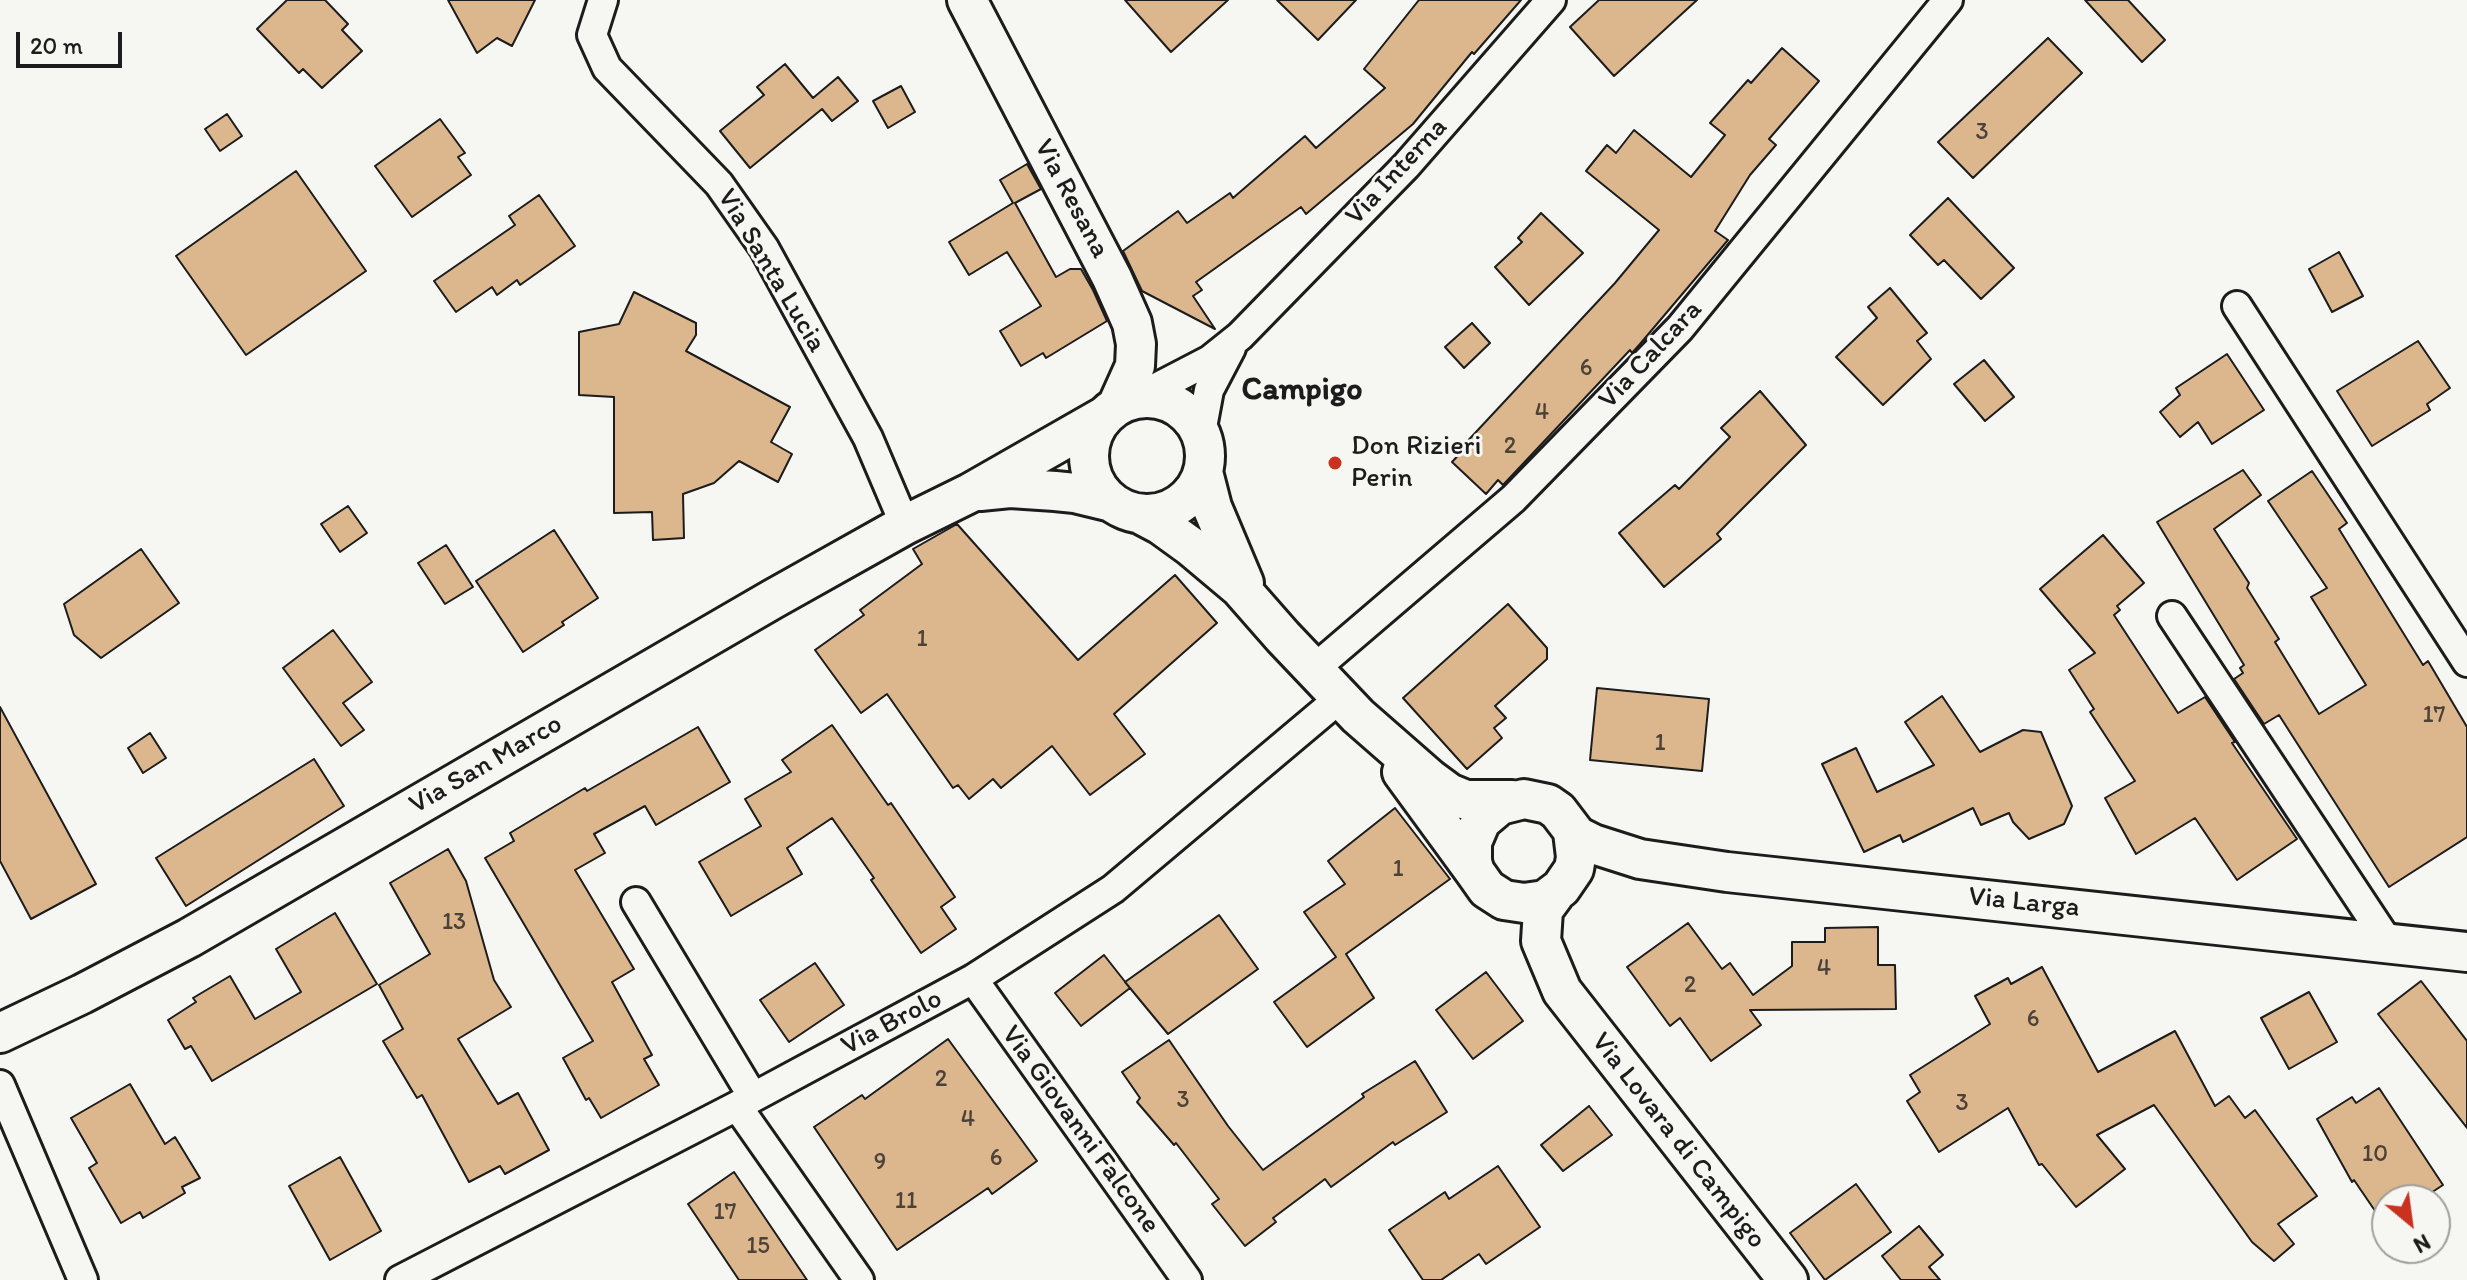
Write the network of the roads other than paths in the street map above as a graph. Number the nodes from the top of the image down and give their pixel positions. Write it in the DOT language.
graph roads {
  1 [pos="603,0"];
  2 [pos="967,0"];
  3 [pos="1551,0"];
  4 [pos="1948,0"];
  5 [pos="2237,306"];
  6 [pos="1132,323"];
  7 [pos="1236,340"];
  8 [pos="1169,380"];
  9 [pos="1118,407"];
  10 [pos="1195,425"];
  11 [pos="1203,472"];
  12 [pos="970,493"];
  13 [pos="1108,501"];
  14 [pos="1142,515"];
  15 [pos="905,525"];
  16 [pos="1253,600"];
  17 [pos="2172,616"];
  18 [pos="2467,662"];
  19 [pos="1313,670"];
  20 [pos="1349,707"];
  21 [pos="1512,800"];
  22 [pos="1573,832"];
  23 [pos="1660,862"];
  24 [pos="1481,881"];
  25 [pos="1561,887"];
  26 [pos="636,902"];
  27 [pos="2388,942"];
  28 [pos="2467,952"];
  29 [pos="973,979"];
  30 [pos="1568,1002"];
  31 [pos="0,1033"];
  32 [pos="0,1085"];
  33 [pos="745,1102"];
  34 [pos="83,1280"];
  35 [pos="400,1280"];
  36 [pos="859,1280"];
  37 [pos="1187,1280"];
  38 [pos="1788,1280"];
  1 -- 15 [label="street, Via Santa Lucia"];
  2 -- 6 [label="street, Via Resana"];
  3 -- 7 [label="street, Via Interna"];
  4 -- 19 [label="street, Via Calcara"];
  5 -- 18 [label="street"];
  6 -- 8 [label="street"];
  6 -- 9 [label="street, Via Resana"];
  7 -- 8 [label="street, Via Interna"];
  7 -- 10 [label="street, Via Interna"];
  8 -- 9 [label="street, Via Interna"];
  8 -- 10 [label="street"];
  9 -- 10 [label="street"];
  9 -- 12 [label="street, Via San Marco"];
  9 -- 13 [label="street"];
  10 -- 11 [label="street"];
  11 -- 14 [label="street"];
  11 -- 16 [label="street, Via Lovara di Campigo"];
  12 -- 13 [label="street, Via San Marco"];
  12 -- 15 [label="street, Via San Marco"];
  13 -- 14 [label="street"];
  14 -- 16 [label="street, Via Lovara di Campigo"];
  15 -- 31 [label="street, Via San Marco"];
  16 -- 19 [label="street, Via Lovara di Campigo"];
  17 -- 27 [label="street"];
  19 -- 20 [label="street, Via Lovara di Campigo"];
  20 -- 21 [label="street, Via Lovara di Campigo"];
  20 -- 24 [label="street, Via Lovara di Campigo"];
  20 -- 29 [label="street, Via Brolo"];
  21 -- 22 [label="street"];
  21 -- 24 [label="street"];
  22 -- 23 [label="street, Via Larga"];
  22 -- 25 [label="street"];
  23 -- 25 [label="street, Via Larga"];
  23 -- 27 [label="street, Via Larga"];
  24 -- 25 [label="street"];
  24 -- 30 [label="street, Via Lovara di Campigo"];
  25 -- 30 [label="street, Via Lovara di Campigo"];
  26 -- 33 [label="street"];
  27 -- 28 [label="street, Via Larga"];
  29 -- 33 [label="street, Via Brolo"];
  29 -- 37 [label="street, Via Giovanni Falcone"];
  30 -- 38 [label="street, Via Lovara di Campigo"];
  32 -- 34 [label="street"];
  33 -- 35 [label="street, Via Brolo"];
  33 -- 36 [label="street"];
}
